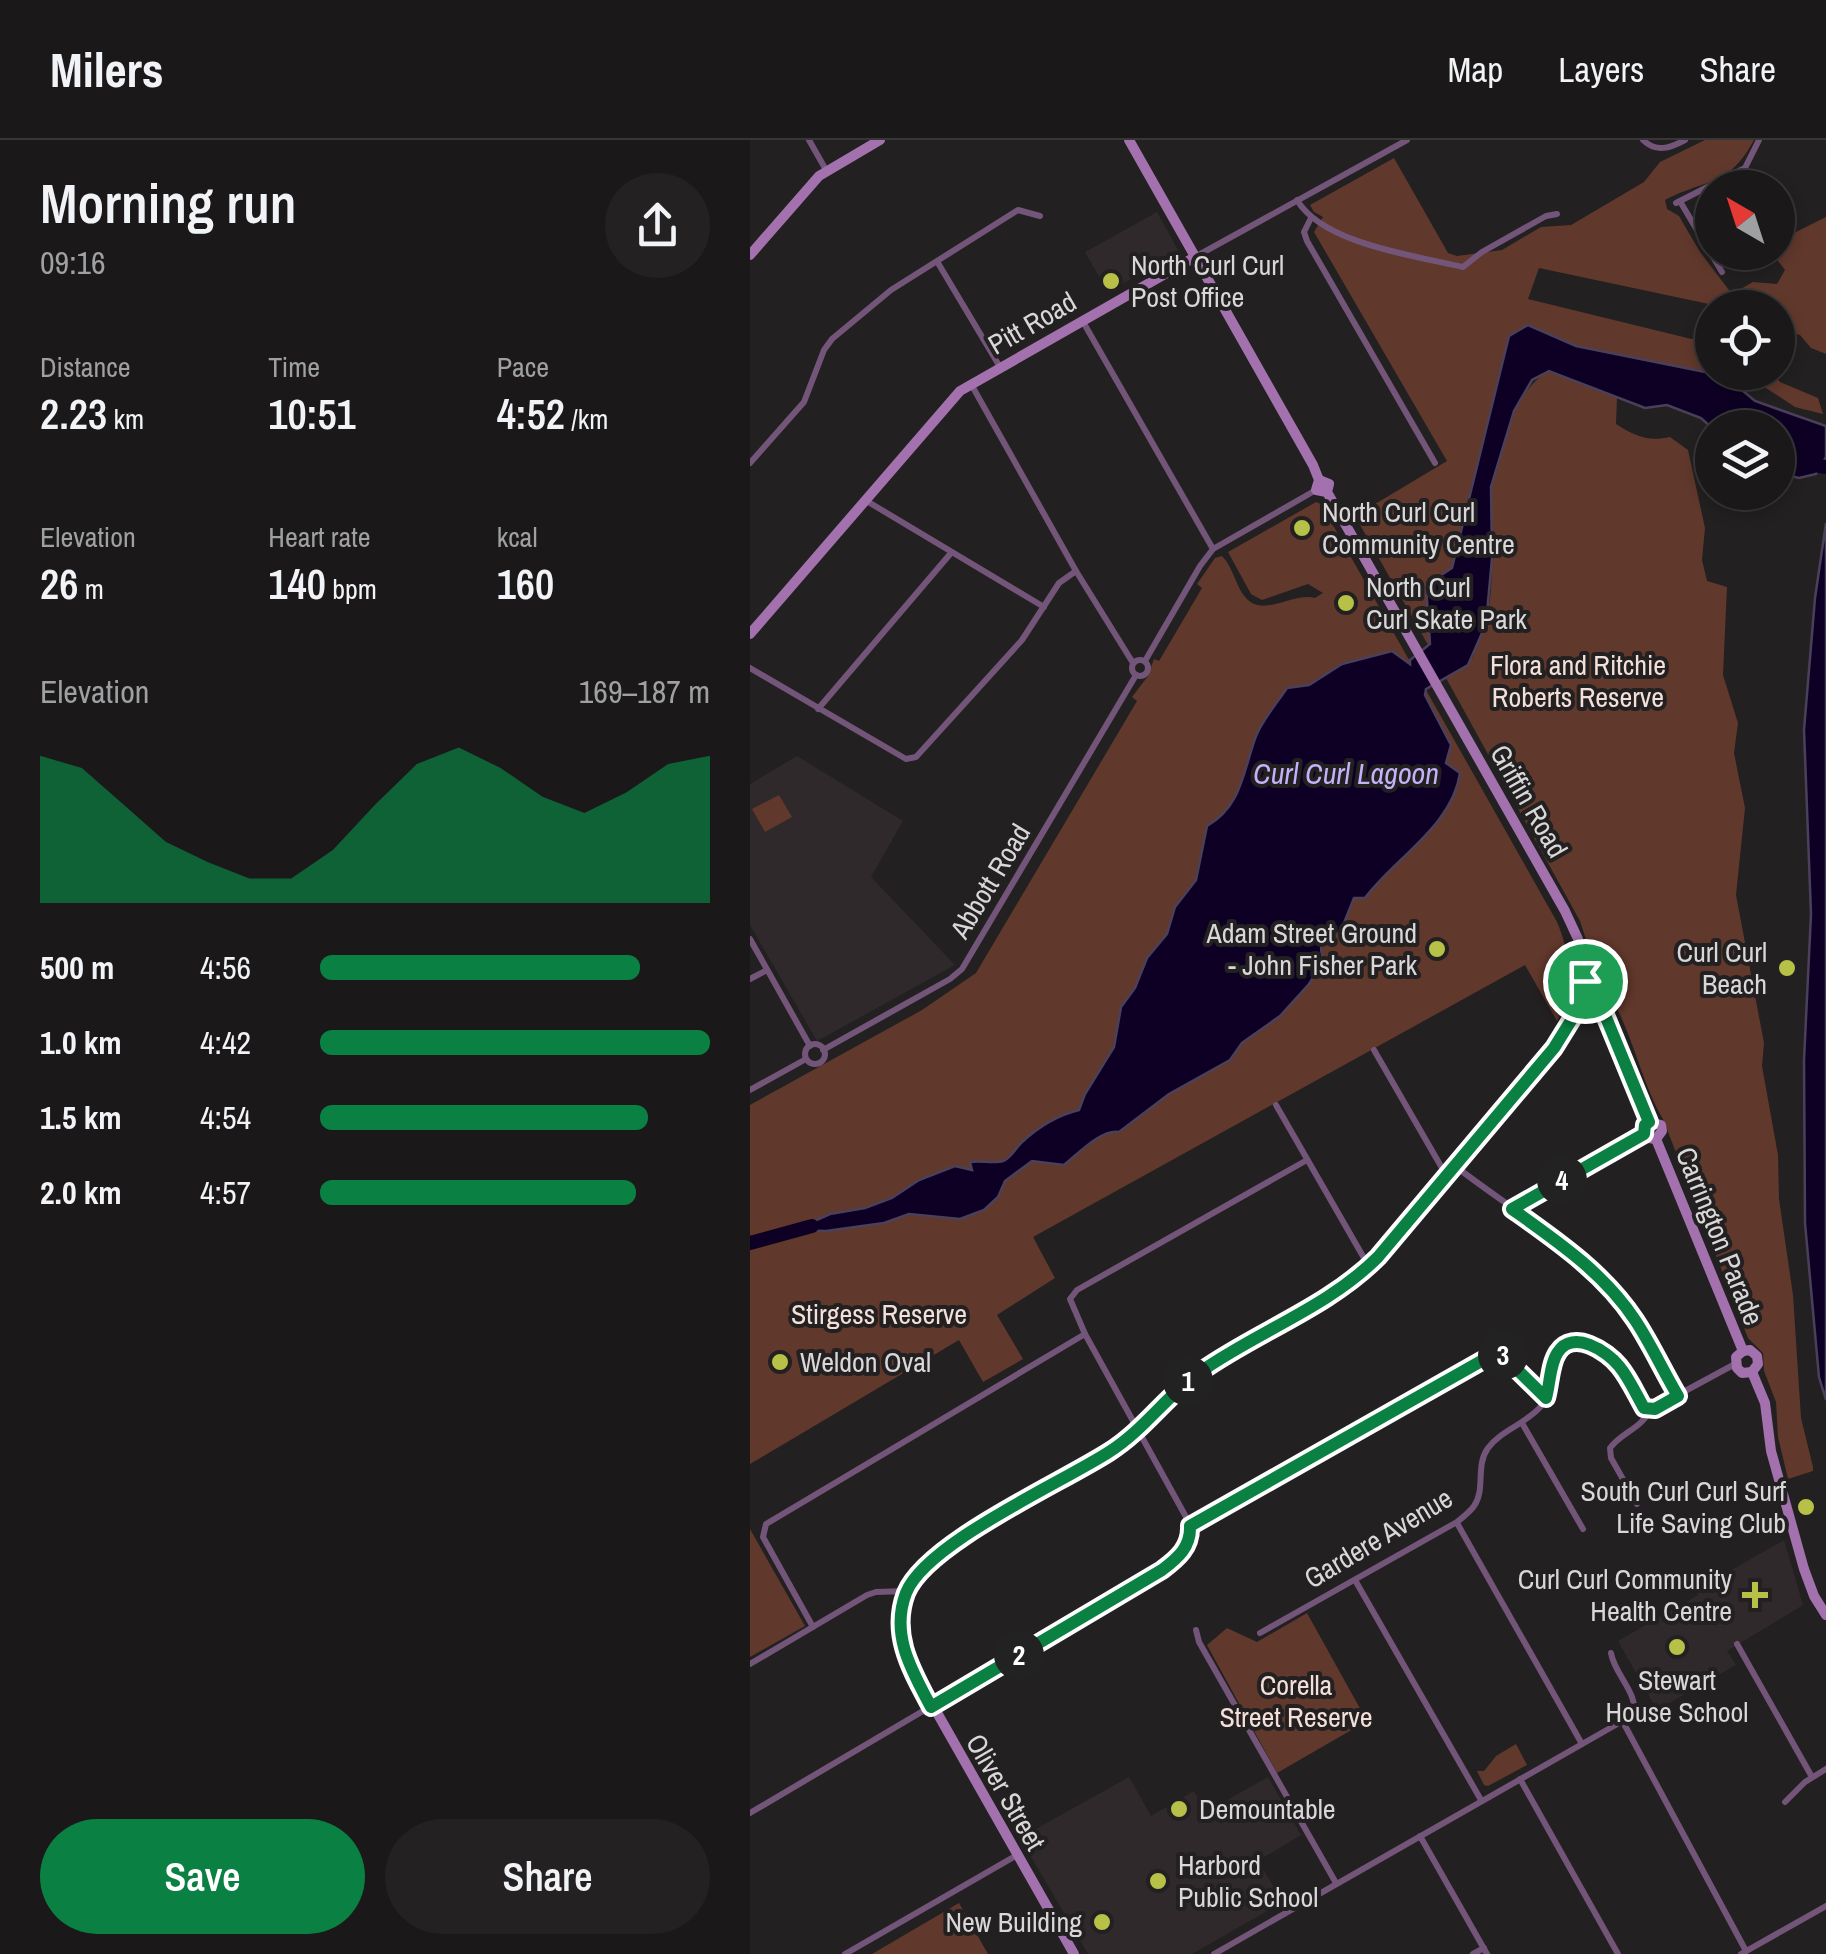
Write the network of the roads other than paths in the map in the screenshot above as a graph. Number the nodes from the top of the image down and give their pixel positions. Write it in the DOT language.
graph roads {
  1 [pos="809,140"];
  2 [pos="880,140"];
  3 [pos="1407,140"];
  4 [pos="1642,140"];
  5 [pos="1685,140"];
  6 [pos="1759,140"];
  7 [pos="1134,142"];
  8 [pos="826,170"];
  9 [pos="1297,200"];
  10 [pos="1557,214"];
  11 [pos="1040,216"];
  12 [pos="1311,218"];
  13 [pos="750,255"];
  14 [pos="1194,257"];
  15 [pos="938,263"];
  16 [pos="1722,272"];
  17 [pos="1082,320"];
  18 [pos="1000,367"];
  19 [pos="971,384"];
  20 [pos="1434,463"];
  21 [pos="750,464"];
  22 [pos="1321,488"];
  23 [pos="865,500"];
  24 [pos="1214,549"];
  25 [pos="951,553"];
  26 [pos="1076,570"];
  27 [pos="1044,607"];
  28 [pos="752,629"];
  29 [pos="1145,661"];
  30 [pos="1133,663"];
  31 [pos="750,668"];
  32 [pos="1136,675"];
  33 [pos="818,709"];
  34 [pos="750,939"];
  35 [pos="767,970"];
  36 [pos="750,979"];
  37 [pos="1585,981"];
  38 [pos="1598,998"];
  39 [pos="1582,1002"];
  40 [pos="810,1046"];
  41 [pos="823,1050"];
  42 [pos="1374,1050"];
  43 [pos="806,1059"];
  44 [pos="750,1090"];
  45 [pos="1276,1105"];
  46 [pos="1649,1122"];
  47 [pos="1644,1134"];
  48 [pos="1656,1139"];
  49 [pos="1307,1160"];
  50 [pos="1455,1166"];
  51 [pos="1446,1176"];
  52 [pos="1512,1209"];
  53 [pos="1368,1266"];
  54 [pos="1085,1334"];
  55 [pos="1743,1351"];
  56 [pos="1735,1364"];
  57 [pos="1752,1372"];
  58 [pos="1678,1396"];
  59 [pos="1546,1398"];
  60 [pos="1650,1410"];
  61 [pos="1522,1423"];
  62 [pos="1137,1430"];
  63 [pos="1637,1504"];
  64 [pos="1457,1522"];
  65 [pos="1190,1526"];
  66 [pos="1583,1529"];
  67 [pos="1355,1580"];
  68 [pos="907,1591"];
  69 [pos="1826,1614"];
  70 [pos="813,1628"];
  71 [pos="1196,1630"];
  72 [pos="1260,1633"];
  73 [pos="1737,1644"];
  74 [pos="1611,1653"];
  75 [pos="750,1664"];
  76 [pos="931,1707"];
  77 [pos="1624,1722"];
  78 [pos="1582,1744"];
  79 [pos="1826,1769"];
  80 [pos="1812,1777"];
  81 [pos="1520,1779"];
  82 [pos="1481,1800"];
  83 [pos="1785,1802"];
  84 [pos="750,1813"];
  85 [pos="1420,1836"];
  86 [pos="1017,1855"];
  87 [pos="1336,1883"];
  88 [pos="1826,1906"];
  89 [pos="1485,1951"];
  90 [pos="1744,1953"];
  91 [pos="845,1954"];
  92 [pos="1074,1954"];
  93 [pos="1214,1954"];
  94 [pos="1473,1954"];
  95 [pos="1618,1954"];
  1 -- 8 [label="street"];
  2 -- 8 [label="main road"];
  3 -- 9 [label="street, Pitt Road"];
  4 -- 5 [label="street"];
  6 -- 16 [label="street"];
  7 -- 14 [label="main road, Griffin Road"];
  8 -- 13 [label="main road"];
  9 -- 12 [label="street"];
  9 -- 14 [label="street, Pitt Road"];
  10 -- 12 [label="street"];
  11 -- 15 [label="street"];
  12 -- 20 [label="street"];
  14 -- 17 [label="main road, Pitt Road"];
  14 -- 22 [label="main road, Griffin Road"];
  15 -- 18 [label="street"];
  15 -- 21 [label="street"];
  17 -- 18 [label="main road, Pitt Road"];
  17 -- 24 [label="street"];
  18 -- 19 [label="main road, Pitt Road"];
  19 -- 23 [label="main road, Pitt Road"];
  19 -- 26 [label="street"];
  22 -- 24 [label="street, Abbott Road"];
  22 -- 37 [label="main road, Griffin Road"];
  23 -- 25 [label="street"];
  23 -- 28 [label="main road, Pitt Road"];
  24 -- 29 [label="street, Abbott Road"];
  25 -- 27 [label="street"];
  25 -- 33 [label="street"];
  26 -- 27 [label="street"];
  26 -- 30 [label="street"];
  27 -- 33 [label="street"];
  29 -- 30 [label="street"];
  29 -- 32 [label="street, Abbott Road"];
  30 -- 32 [label="street"];
  31 -- 33 [label="street"];
  32 -- 41 [label="street, Abbott Road"];
  34 -- 35 [label="street"];
  35 -- 36 [label="street"];
  35 -- 40 [label="street"];
  37 -- 38 [label="main road"];
  37 -- 39 [label="main road"];
  38 -- 39 [label="main road"];
  38 -- 46 [label="main road, Carrington Parade"];
  39 -- 50 [label="main road"];
  40 -- 41 [label="street"];
  40 -- 43 [label="street"];
  41 -- 43 [label="street, Abbott Road"];
  42 -- 51 [label="street"];
  43 -- 44 [label="street, Abbott Road"];
  45 -- 49 [label="street"];
  46 -- 47 [label="main road"];
  46 -- 48 [label="main road"];
  47 -- 48 [label="main road"];
  47 -- 52 [label="street"];
  48 -- 55 [label="main road, Carrington Parade"];
  49 -- 53 [label="street"];
  49 -- 54 [label="street"];
  50 -- 51 [label="main road"];
  50 -- 52 [label="street"];
  51 -- 53 [label="main road"];
  52 -- 58 [label="street"];
  53 -- 62 [label="main road"];
  54 -- 62 [label="street"];
  54 -- 70 [label="street"];
  55 -- 56 [label="main road"];
  55 -- 57 [label="main road"];
  56 -- 57 [label="main road"];
  56 -- 58 [label="street"];
  57 -- 69 [label="main road"];
  58 -- 60 [label="street"];
  59 -- 60 [label="street, Gardere Avenue"];
  59 -- 61 [label="street, Gardere Avenue"];
  59 -- 65 [label="street"];
  60 -- 63 [label="street"];
  61 -- 64 [label="street, Gardere Avenue"];
  61 -- 66 [label="street"];
  62 -- 65 [label="street"];
  62 -- 68 [label="main road"];
  64 -- 67 [label="street, Gardere Avenue"];
  64 -- 78 [label="street"];
  65 -- 76 [label="street"];
  67 -- 72 [label="street, Gardere Avenue"];
  67 -- 82 [label="street"];
  68 -- 70 [label="street"];
  68 -- 76 [label="main road, Oliver Street"];
  70 -- 75 [label="street"];
  71 -- 87 [label="street"];
  73 -- 80 [label="street"];
  74 -- 77 [label="street"];
  76 -- 84 [label="street"];
  76 -- 86 [label="main road, Oliver Street"];
  77 -- 78 [label="street"];
  77 -- 90 [label="street"];
  78 -- 81 [label="street"];
  79 -- 80 [label="street"];
  80 -- 83 [label="street"];
  81 -- 82 [label="street"];
  81 -- 95 [label="street"];
  82 -- 85 [label="street"];
  85 -- 87 [label="street"];
  85 -- 89 [label="street"];
  86 -- 91 [label="street"];
  86 -- 92 [label="main road, Oliver Street"];
  87 -- 93 [label="street"];
  88 -- 90 [label="street"];
  89 -- 94 [label="street"];
}
